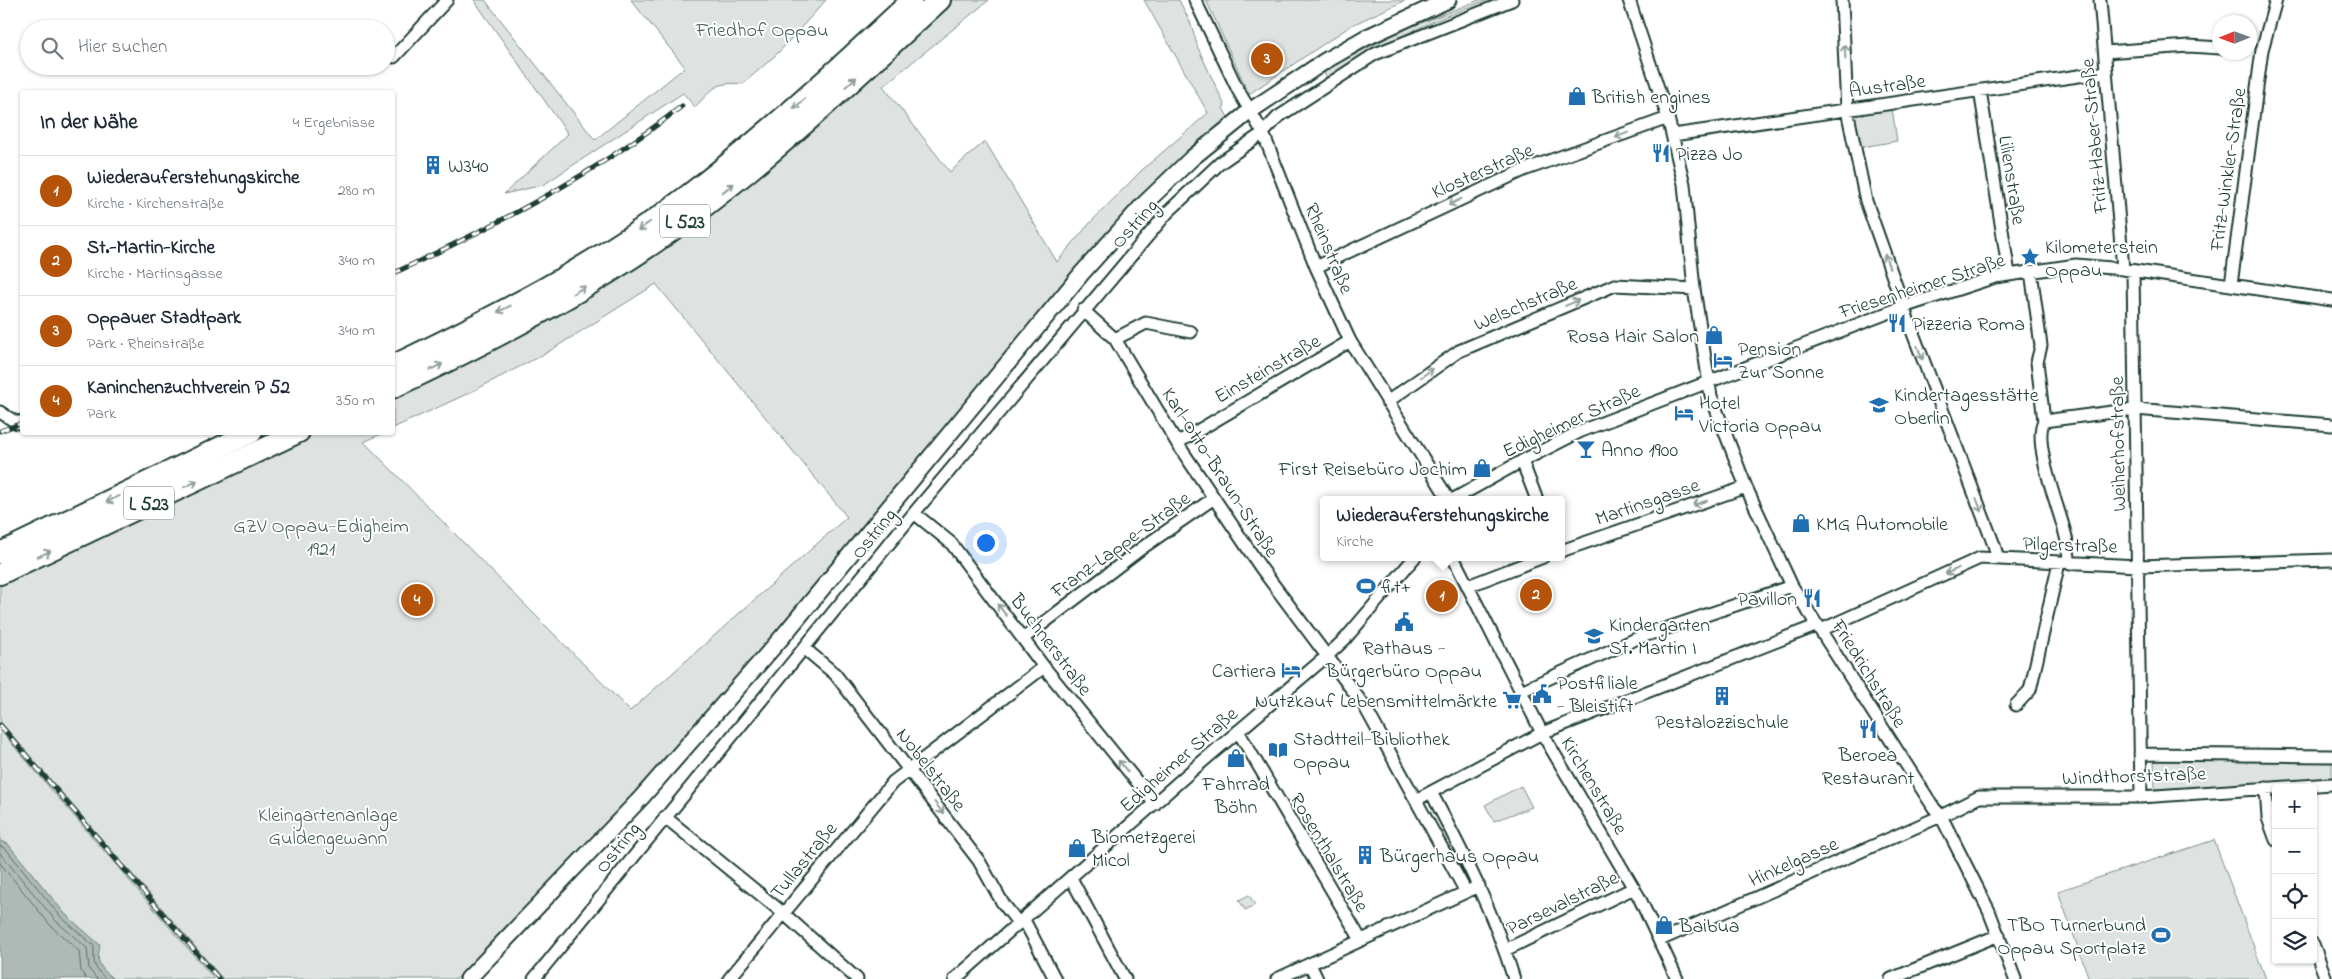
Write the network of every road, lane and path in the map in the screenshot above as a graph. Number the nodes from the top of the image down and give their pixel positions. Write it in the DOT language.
graph roads {
  1 [pos="447,0"];
  2 [pos="912,0"];
  3 [pos="940,0"];
  4 [pos="1195,0"];
  5 [pos="1448,0"];
  6 [pos="1512,0"];
  7 [pos="1629,0"];
  8 [pos="1842,0"];
  9 [pos="2100,0"];
  10 [pos="2276,0"];
  11 [pos="2212,47"];
  12 [pos="2257,50"];
  13 [pos="2262,50"];
  14 [pos="2105,52"];
  15 [pos="395,56"];
  16 [pos="2106,72"];
  17 [pos="1980,90"];
  18 [pos="1847,110"];
  19 [pos="1250,111"];
  20 [pos="1668,118"];
  21 [pos="1263,133"];
  22 [pos="1673,136"];
  23 [pos="1316,267"];
  24 [pos="2128,270"];
  25 [pos="2031,271"];
  26 [pos="2009,274"];
  27 [pos="2230,285"];
  28 [pos="1694,289"];
  29 [pos="2332,300"];
  30 [pos="1903,307"];
  31 [pos="1082,310"];
  32 [pos="1190,332"];
  33 [pos="1115,340"];
  34 [pos="1350,341"];
  35 [pos="395,364"];
  36 [pos="1708,380"];
  37 [pos="395,386"];
  38 [pos="1387,402"];
  39 [pos="2135,409"];
  40 [pos="0,412"];
  41 [pos="2044,421"];
  42 [pos="20,422"];
  43 [pos="2332,425"];
  44 [pos="246,435"];
  45 [pos="292,435"];
  46 [pos="1177,443"];
  47 [pos="1522,461"];
  48 [pos="1746,487"];
  49 [pos="1448,496"];
  50 [pos="1458,496"];
  51 [pos="1535,496"];
  52 [pos="1214,498"];
  53 [pos="914,513"];
  54 [pos="1565,550"];
  55 [pos="0,553"];
  56 [pos="1998,559"];
  57 [pos="2332,560"];
  58 [pos="1412,561"];
  59 [pos="1455,561"];
  60 [pos="1533,561"];
  61 [pos="2064,563"];
  62 [pos="2138,566"];
  63 [pos="0,574"];
  64 [pos="1468,586"];
  65 [pos="1792,586"];
  66 [pos="1819,627"];
  67 [pos="1024,638"];
  68 [pos="804,648"];
  69 [pos="1328,656"];
  70 [pos="1044,667"];
  71 [pos="1521,691"];
  72 [pos="2016,705"];
  73 [pos="1238,731"];
  74 [pos="1542,732"];
  75 [pos="2140,754"];
  76 [pos="2332,756"];
  77 [pos="909,770"];
  78 [pos="2332,784"];
  79 [pos="2266,788"];
  80 [pos="1431,792"];
  81 [pos="2141,797"];
  82 [pos="1416,800"];
  83 [pos="1155,804"];
  84 [pos="1941,816"];
  85 [pos="665,818"];
  86 [pos="2272,829"];
  87 [pos="1071,878"];
  88 [pos="1479,886"];
  89 [pos="1634,888"];
  90 [pos="1466,892"];
  91 [pos="783,914"];
  92 [pos="1021,922"];
  93 [pos="1999,935"];
  94 [pos="1361,940"];
  95 [pos="1660,940"];
  96 [pos="1505,950"];
  97 [pos="2317,955"];
  98 [pos="1310,964"];
  99 [pos="966,975"];
  100 [pos="541,976"];
  101 [pos="468,979"];
  102 [pos="729,979"];
  103 [pos="857,979"];
  104 [pos="955,979"];
  105 [pos="1055,979"];
  106 [pos="1126,979"];
  107 [pos="1277,979"];
  108 [pos="1317,979"];
  109 [pos="1514,979"];
  110 [pos="1677,979"];
  111 [pos="1891,979"];
  112 [pos="2015,979"];
  113 [pos="2326,979"];
  1 -- 15 [label="street"];
  2 -- 35 [label="highway, L 523, one-way"];
  37 -- 3 [label="highway, L 523, one-way"];
  4 -- 19 [label="street, Rheinstraße"];
  5 -- 19 [label="street"];
  6 -- 21 [label="street, Ostring"];
  7 -- 20 [label="street, Friedrichstraße"];
  18 -- 8 [label="street, one-way"];
  9 -- 14 [label="street, Fritz-Haber-Straße"];
  10 -- 13 [label="street, Fritz-Winkler-Straße"];
  11 -- 14 [label="street"];
  12 -- 13 [label="street"];
  13 -- 27 [label="street, Fritz-Winkler-Straße"];
  14 -- 16 [label="street, Fritz-Haber-Straße"];
  16 -- 17 [label="street, Austraße"];
  16 -- 24 [label="street, Fritz-Haber-Straße"];
  17 -- 18 [label="street, Austraße"];
  17 -- 26 [label="street, Lilienstraße"];
  18 -- 22 [label="street, Austraße"];
  30 -- 18 [label="street, one-way"];
  19 -- 21 [label="street, Rheinstraße"];
  19 -- 101 [label="street"];
  20 -- 22 [label="street, Friedrichstraße"];
  20 -- 23 [label="street, Klosterstraße, one-way"];
  21 -- 23 [label="street, Rheinstraße"];
  21 -- 31 [label="street, Ostring"];
  22 -- 28 [label="street, Friedrichstraße"];
  23 -- 34 [label="street, Rheinstraße"];
  24 -- 25 [label="street, Friesenheimer Straße"];
  24 -- 27 [label="street, Friesenheimer Straße"];
  24 -- 39 [label="street, Weiherhofstraße"];
  25 -- 26 [label="street, Friesenheimer Straße"];
  25 -- 41 [label="street"];
  26 -- 30 [label="street, Friesenheimer Straße"];
  27 -- 29 [label="street, Friesenheimer Straße"];
  28 -- 36 [label="street, Friedrichstraße"];
  38 -- 28 [label="street, Welschstraße, one-way"];
  30 -- 36 [label="street, Friesenheimer Straße"];
  30 -- 56 [label="street, one-way"];
  31 -- 33 [label="street, Karl-Otto-Braun-Straße"];
  31 -- 53 [label="street, Ostring"];
  32 -- 33 [label="street"];
  33 -- 46 [label="street, Karl-Otto-Braun-Straße"];
  34 -- 38 [label="street, Rheinstraße"];
  34 -- 46 [label="street, Einsteinstraße"];
  36 -- 47 [label="street, Edigheimer Straße"];
  36 -- 48 [label="street, Friedrichstraße"];
  38 -- 49 [label="street, Rheinstraße"];
  39 -- 41 [label="street"];
  39 -- 43 [label="street"];
  39 -- 62 [label="street, Weiherhofstraße"];
  40 -- 42 [label="street"];
  41 -- 61 [label="street"];
  44 -- 55 [label="highway, L 523, one-way"];
  63 -- 45 [label="highway, L 523, one-way"];
  46 -- 52 [label="street, Karl-Otto-Braun-Straße"];
  47 -- 50 [label="street, Edigheimer Straße"];
  47 -- 51 [label="street"];
  48 -- 54 [label="street, Martinsgasse, one-way"];
  48 -- 65 [label="street, Friedrichstraße"];
  52 -- 67 [label="street, Franz-Lappe-Straße"];
  52 -- 69 [label="street, Karl-Otto-Braun-Straße"];
  67 -- 53 [label="street, Buchnerstraße, one-way"];
  53 -- 68 [label="street, Ostring"];
  56 -- 61 [label="street, Pilgerstraße"];
  56 -- 66 [label="street, Pilgerstraße, one-way"];
  57 -- 62 [label="street, Pilgerstraße"];
  58 -- 69 [label="street, Edigheimer Straße"];
  59 -- 64 [label="street, Kirchenstraße"];
  60 -- 64 [label="street"];
  61 -- 62 [label="street, Pilgerstraße"];
  61 -- 72 [label="street"];
  62 -- 75 [label="street, Weiherhofstraße"];
  64 -- 71 [label="street, Kirchenstraße"];
  65 -- 66 [label="street, Friedrichstraße"];
  65 -- 71 [label="street"];
  66 -- 74 [label="street, Pilgerstraße"];
  66 -- 84 [label="street, Friedrichstraße"];
  67 -- 70 [label="street, Buchnerstraße"];
  68 -- 77 [label="street, Nobelstraße"];
  68 -- 85 [label="street, Ostring"];
  69 -- 73 [label="street, Edigheimer Straße"];
  69 -- 82 [label="street, Karl-Otto-Braun-Straße"];
  70 -- 77 [label="street, Tullastraße"];
  83 -- 70 [label="street, Buchnerstraße, one-way"];
  71 -- 74 [label="street, Kirchenstraße"];
  73 -- 83 [label="street, Edigheimer Straße"];
  73 -- 94 [label="street, Rosenthalstraße"];
  74 -- 80 [label="street, Pilgerstraße"];
  74 -- 89 [label="street, Kirchenstraße"];
  75 -- 76 [label="street, Windthorststraße"];
  75 -- 81 [label="street, Weiherhofstraße"];
  77 -- 91 [label="street, Tullastraße"];
  77 -- 92 [label="street, Nobelstraße, one-way"];
  78 -- 79 [label="street, Windthorststraße"];
  79 -- 81 [label="street, Windthorststraße"];
  79 -- 86 [label="street"];
  80 -- 82 [label="street, Pilgerstraße"];
  80 -- 88 [label="street"];
  81 -- 84 [label="street, Windthorststraße"];
  82 -- 90 [label="street, Karl-Otto-Braun-Straße"];
  83 -- 87 [label="street, Edigheimer Straße"];
  84 -- 93 [label="street, Friedrichstraße"];
  84 -- 95 [label="street, Hinkelgasse"];
  85 -- 91 [label="street"];
  85 -- 100 [label="street, Ostring"];
  87 -- 92 [label="street, Edigheimer Straße"];
  87 -- 106 [label="street"];
  88 -- 90 [label="street"];
  88 -- 96 [label="street"];
  89 -- 95 [label="street, Kirchenstraße"];
  89 -- 96 [label="street, Parsevalstraße"];
  90 -- 94 [label="street"];
  91 -- 102 [label="street, Tullastraße"];
  91 -- 103 [label="street"];
  92 -- 99 [label="street, Edigheimer Straße"];
  92 -- 105 [label="street, Nobelstraße"];
  93 -- 111 [label="street"];
  93 -- 112 [label="street, Friedrichstraße"];
  94 -- 98 [label="street"];
  95 -- 110 [label="street, Kirchenstraße"];
  96 -- 109 [label="street"];
  97 -- 113 [label="street"];
  98 -- 107 [label="street"];
  98 -- 108 [label="street"];
  99 -- 104 [label="street, Edigheimer Straße"];
}
